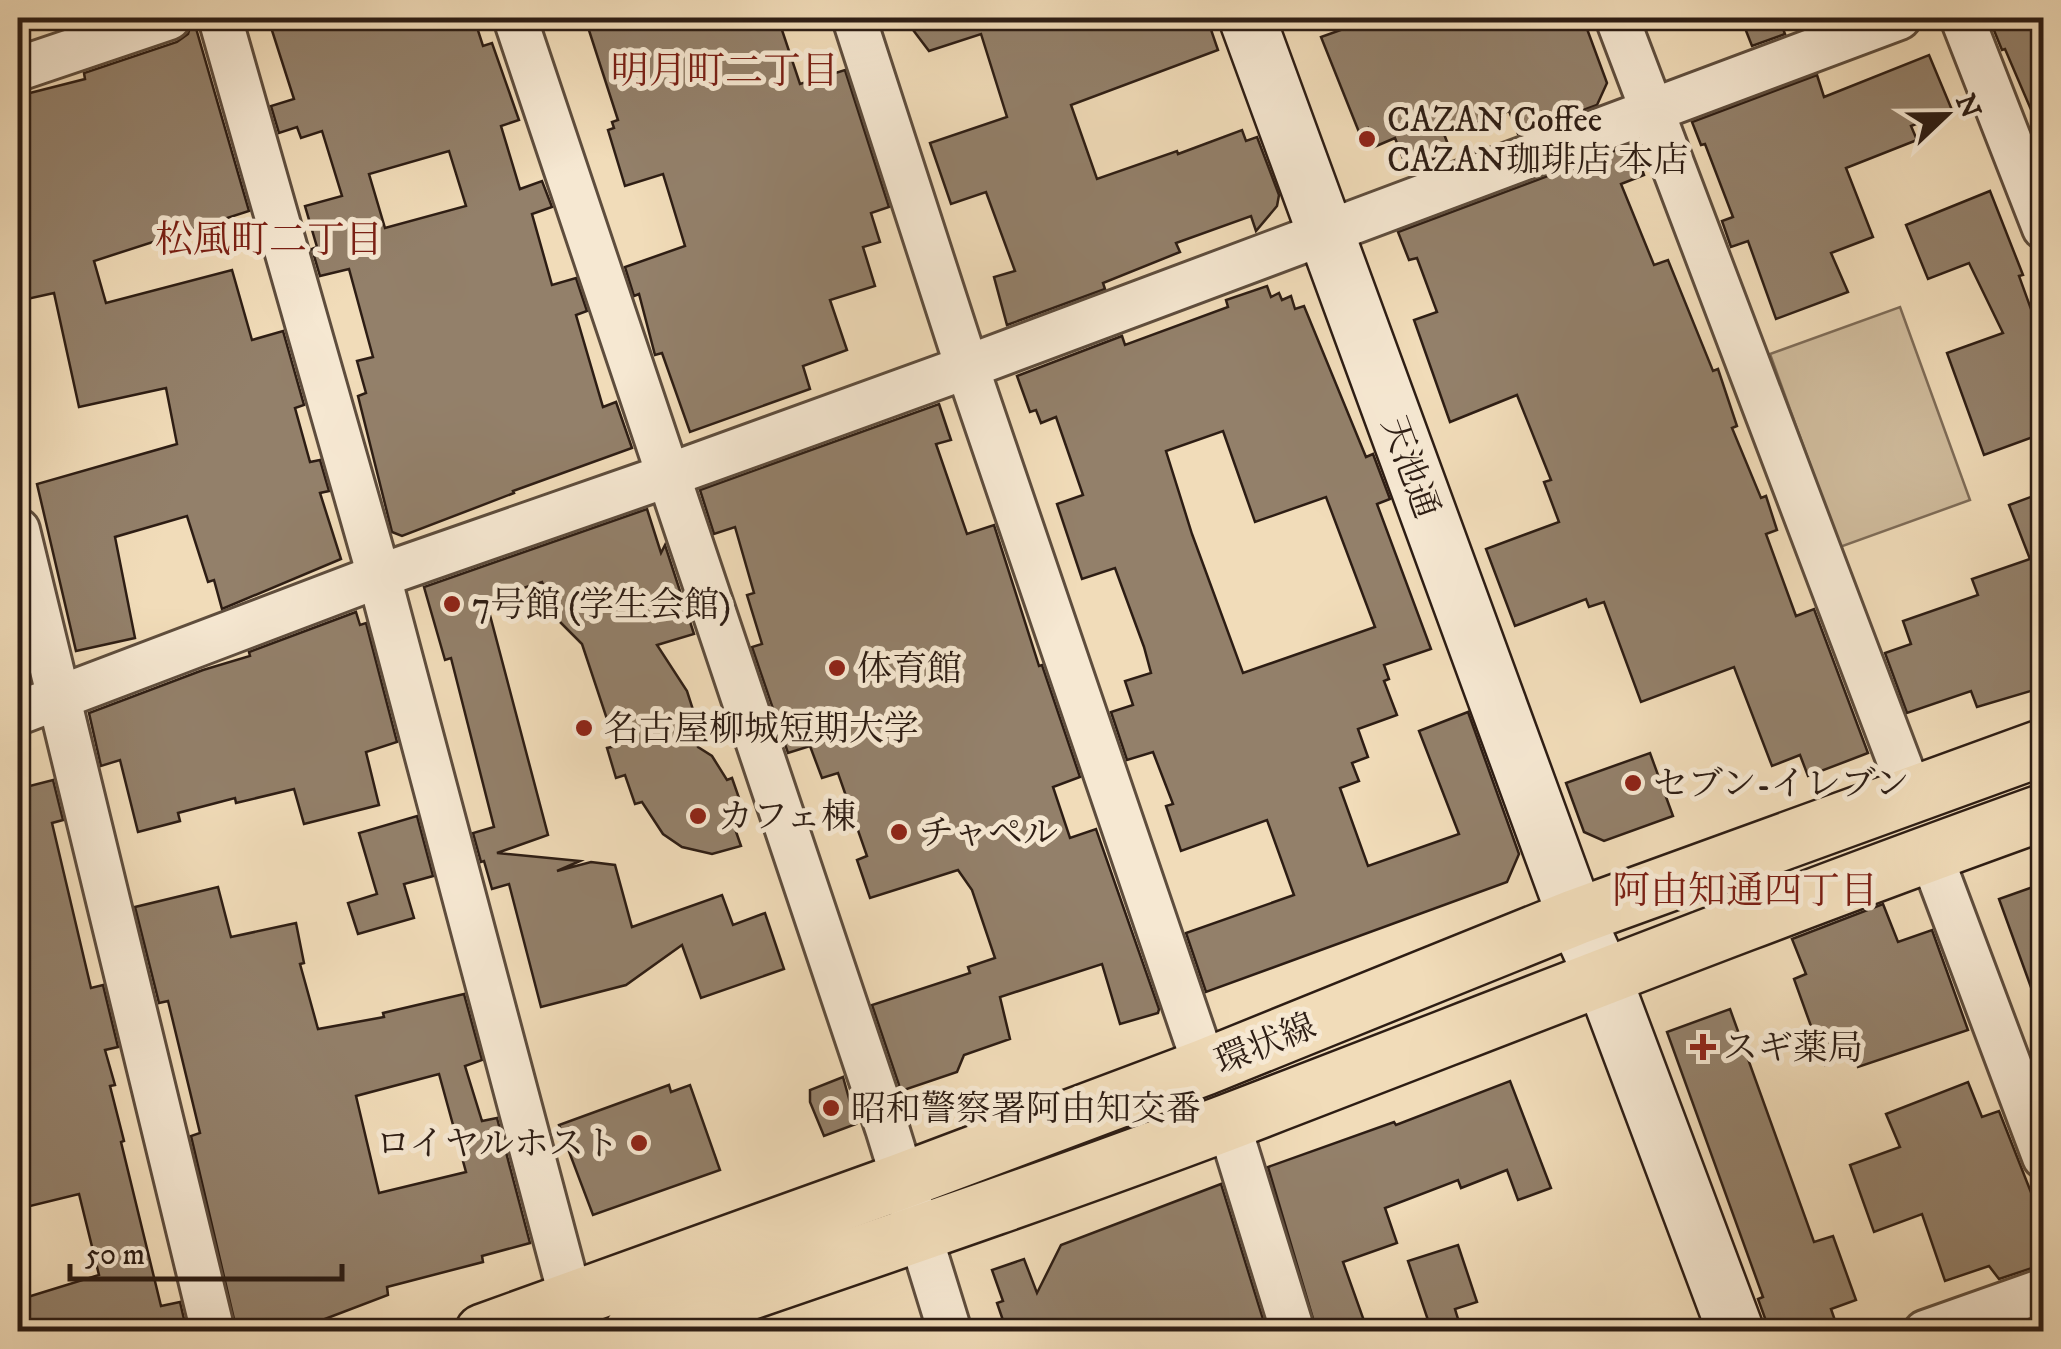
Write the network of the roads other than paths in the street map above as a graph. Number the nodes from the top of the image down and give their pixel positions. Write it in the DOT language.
graph roads {
  1 [pos="169,18"];
  2 [pos="220,18"];
  3 [pos="515,18"];
  4 [pos="854,18"];
  5 [pos="1248,18"];
  6 [pos="1617,18"];
  7 [pos="1899,18"];
  8 [pos="1962,18"];
  9 [pos="18,69"];
  10 [pos="1652,110"];
  11 [pos="2044,228"];
  12 [pos="1326,233"];
  13 [pos="967,367"];
  14 [pos="669,475"];
  15 [pos="18,530"];
  16 [pos="379,576"];
  17 [pos="59,698"];
  18 [pos="18,713"];
  19 [pos="2044,747"];
  20 [pos="1912,796"];
  21 [pos="2044,812"];
  22 [pos="1930,854"];
  23 [pos="1576,917"];
  24 [pos="1602,975"];
  25 [pos="1205,1068"];
  26 [pos="1228,1122"];
  27 [pos="2044,1156"];
  28 [pos="902,1182"];
  29 [pos="919,1234"];
  30 [pos="2044,1290"];
  31 [pos="570,1299"];
  32 [pos="213,1332"];
  33 [pos="482,1332"];
  34 [pos="632,1332"];
  35 [pos="950,1332"];
  36 [pos="1293,1332"];
  37 [pos="1736,1332"];
  38 [pos="1925,1332"];
  1 -- 9 [label="street"];
  2 -- 16 [label="street"];
  3 -- 14 [label="street"];
  4 -- 13 [label="street"];
  5 -- 12 [label="street, 天池通"];
  6 -- 10 [label="street"];
  7 -- 10 [label="street"];
  8 -- 11 [label="street"];
  10 -- 12 [label="street"];
  10 -- 20 [label="street"];
  12 -- 13 [label="street"];
  12 -- 23 [label="street, 天池通"];
  13 -- 14 [label="street"];
  13 -- 25 [label="street"];
  14 -- 16 [label="street"];
  14 -- 28 [label="street"];
  15 -- 17 [label="street"];
  16 -- 17 [label="street"];
  16 -- 31 [label="street"];
  17 -- 18 [label="street"];
  17 -- 32 [label="street"];
  19 -- 20 [label="main road, 環状線"];
  20 -- 23 [label="main road, 環状線"];
  21 -- 22 [label="main road, 環状線"];
  22 -- 24 [label="main road, 環状線"];
  22 -- 27 [label="street"];
  23 -- 24 [label="street, 天池通"];
  23 -- 25 [label="main road, 環状線"];
  24 -- 26 [label="main road, 環状線"];
  24 -- 37 [label="street, 天池通"];
  25 -- 28 [label="main road, 環状線"];
  26 -- 29 [label="main road, 環状線"];
  26 -- 36 [label="street"];
  28 -- 29 [label="street"];
  28 -- 31 [label="main road, 環状線"];
  29 -- 34 [label="main road, 環状線"];
  29 -- 35 [label="street"];
  30 -- 38 [label="street"];
  31 -- 33 [label="main road, 環状線"];
}
